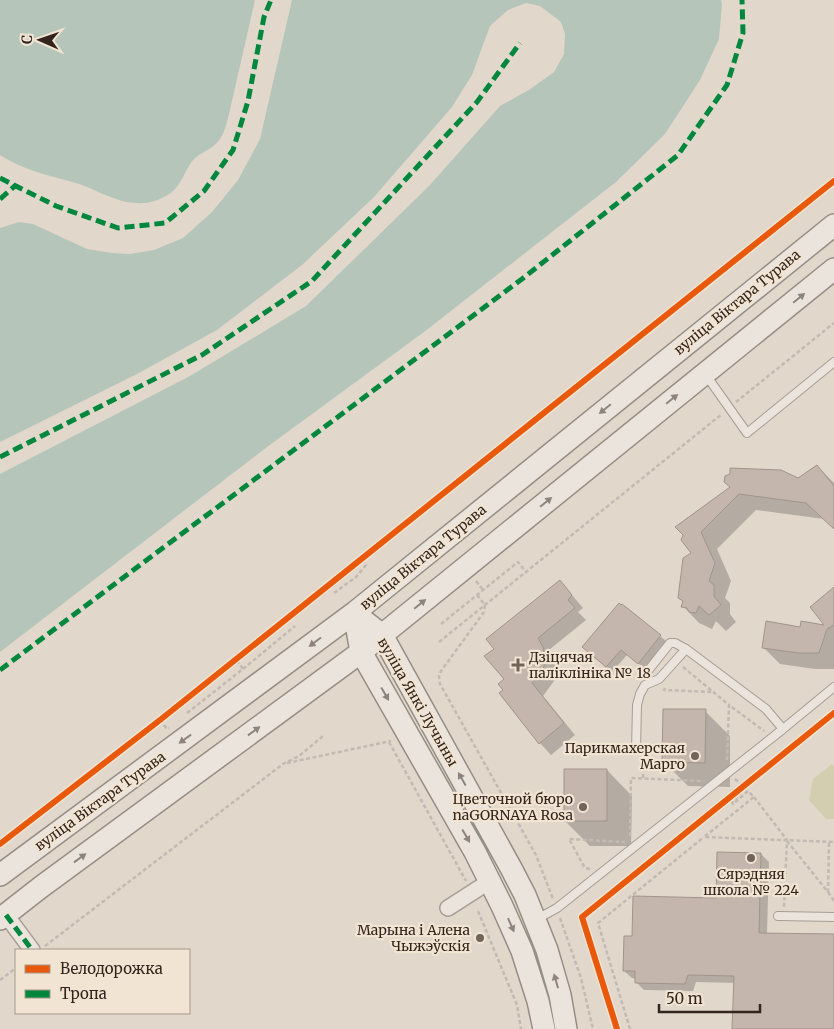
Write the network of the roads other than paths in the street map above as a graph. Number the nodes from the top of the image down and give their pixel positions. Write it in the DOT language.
graph roads {
  1 [pos="834,225"];
  2 [pos="834,269"];
  3 [pos="834,362"];
  4 [pos="705,373"];
  5 [pos="354,613"];
  6 [pos="382,635"];
  7 [pos="686,649"];
  8 [pos="361,652"];
  9 [pos="648,672"];
  10 [pos="834,687"];
  11 [pos="783,729"];
  12 [pos="636,750"];
  13 [pos="511,868"];
  14 [pos="0,875"];
  15 [pos="490,882"];
  16 [pos="448,908"];
  17 [pos="781,916"];
  18 [pos="3,917"];
  19 [pos="834,917"];
  20 [pos="536,920"];
  21 [pos="31,949"];
  22 [pos="544,1029"];
  23 [pos="566,1029"];
  1 -- 5 [label="main road, вуліца Віктара Турава, one-way"];
  4 -- 2 [label="main road, one-way"];
  3 -- 4 [label="lane"];
  6 -- 4 [label="main road, one-way"];
  5 -- 6 [label="main road, вуліца Янкі Лучыны"];
  5 -- 8 [label="main road, вуліца Янкі Лучыны"];
  5 -- 14 [label="main road, вуліца Віктара Турава, one-way"];
  6 -- 8 [label="main road"];
  13 -- 6 [label="main road, вуліца Янкі Лучыны, one-way"];
  7 -- 9 [label="lane"];
  7 -- 11 [label="lane"];
  7 -- 12 [label="lane"];
  8 -- 15 [label="main road, вуліца Янкі Лучыны, one-way"];
  18 -- 8 [label="main road, one-way"];
  10 -- 11 [label="lane"];
  11 -- 20 [label="lane"];
  13 -- 15 [label="main road"];
  13 -- 20 [label="main road, вуліца Янкі Лучыны"];
  15 -- 16 [label="street"];
  15 -- 22 [label="main road, вуліца Янкі Лучыны, one-way"];
  17 -- 19 [label="lane"];
  18 -- 21 [label="street"];
  23 -- 20 [label="main road, вуліца Янкі Лучыны, one-way"];
}
